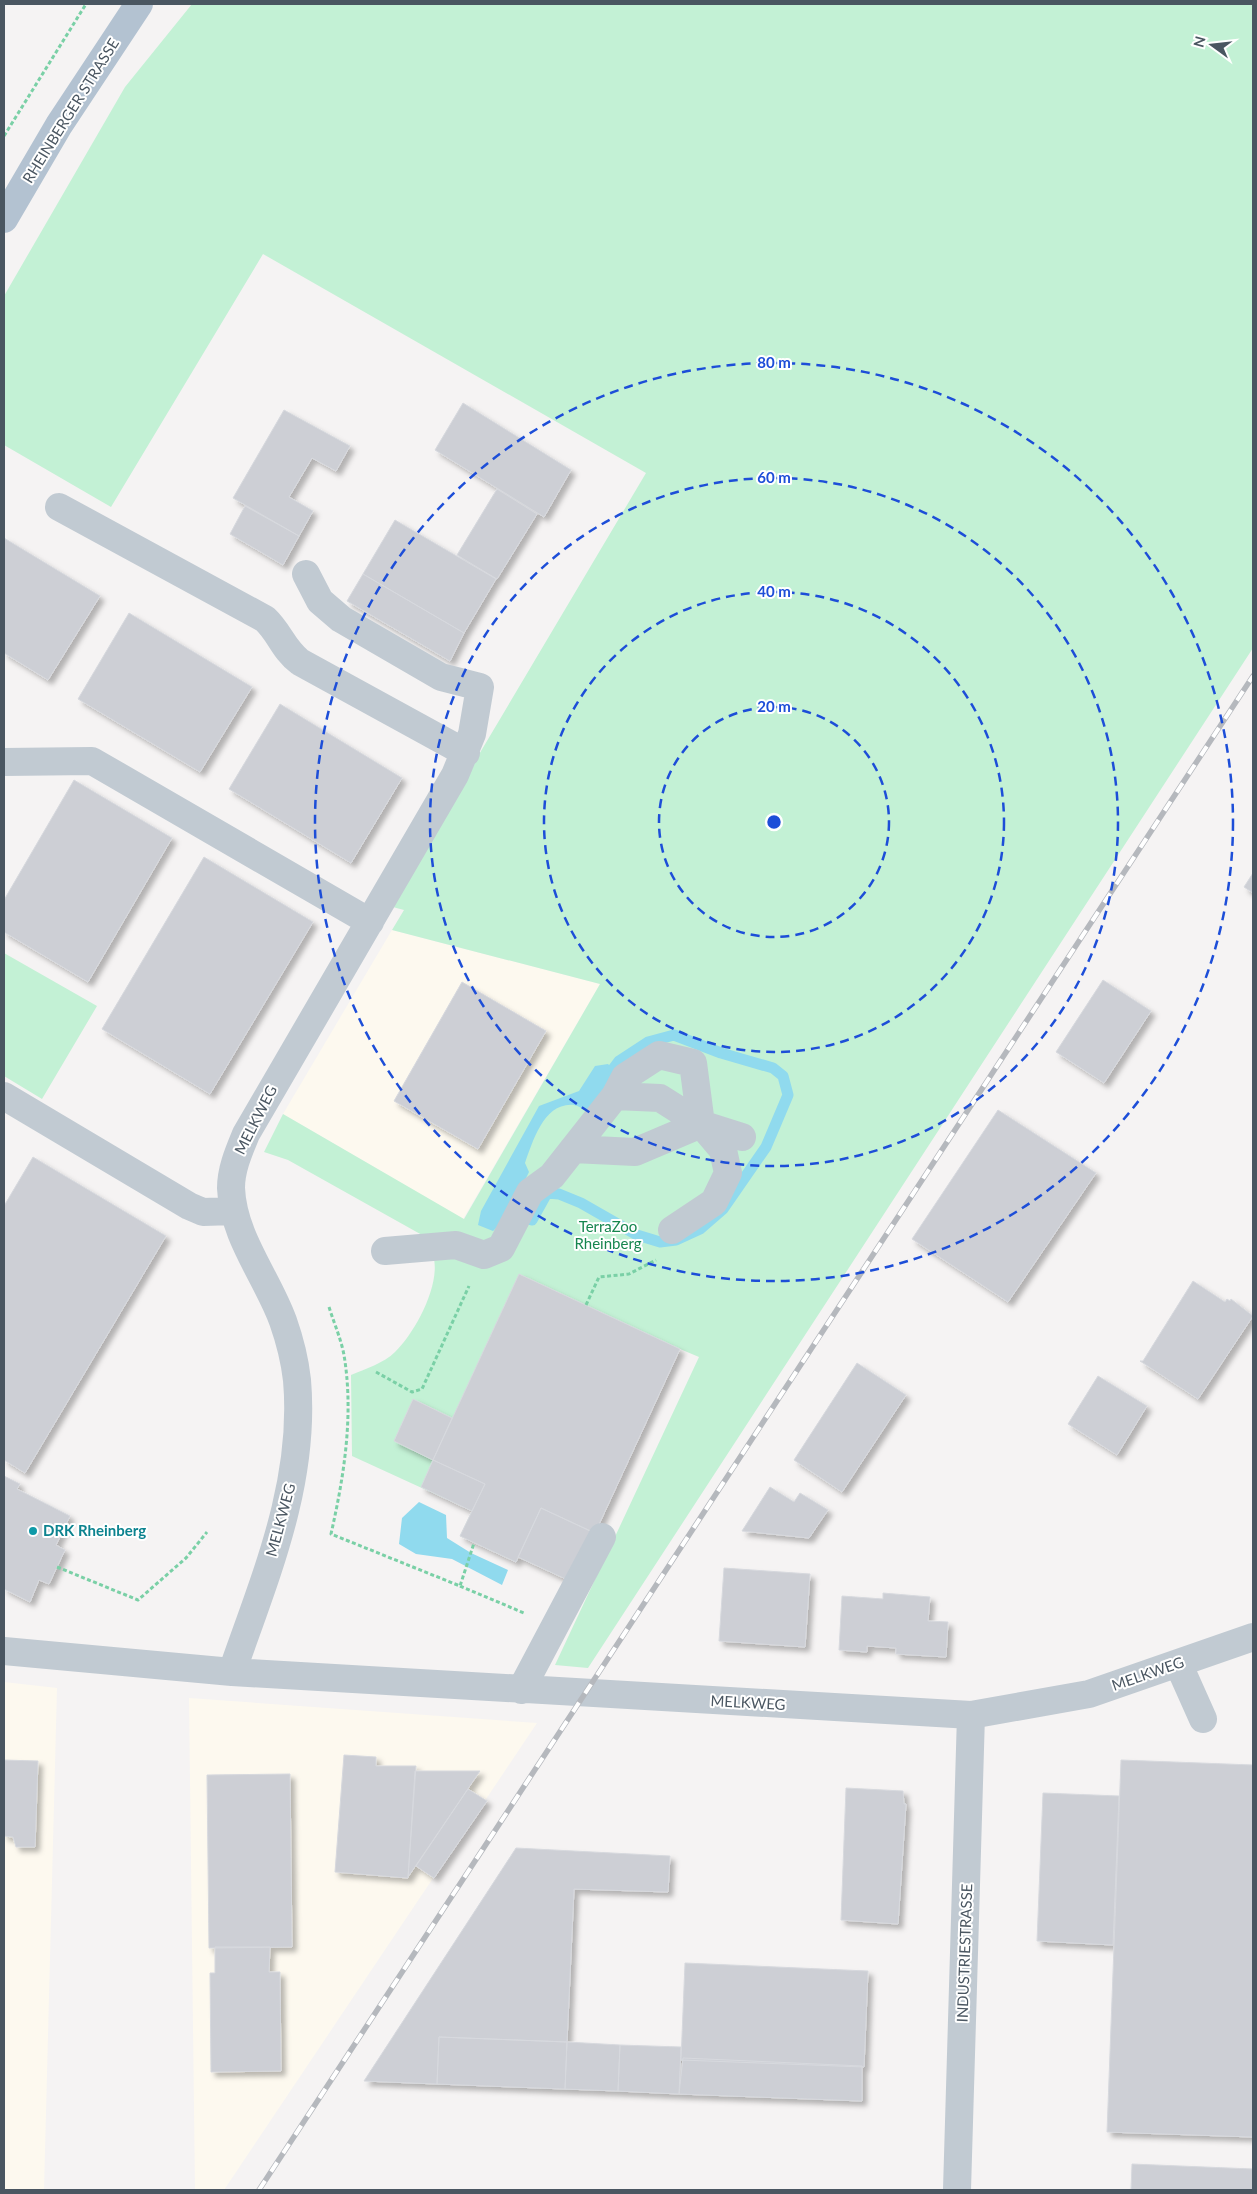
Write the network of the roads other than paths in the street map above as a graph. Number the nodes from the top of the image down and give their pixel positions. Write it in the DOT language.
graph roads {
  1 [pos="139,4"];
  2 [pos="4,219"];
  3 [pos="59,507"];
  4 [pos="306,574"];
  5 [pos="466,753"];
  6 [pos="4,762"];
  7 [pos="370,922"];
  8 [pos="4,1096"];
  9 [pos="615,1096"];
  10 [pos="701,1124"];
  11 [pos="742,1137"];
  12 [pos="573,1149"];
  13 [pos="234,1211"];
  14 [pos="672,1230"];
  15 [pos="385,1251"];
  16 [pos="602,1537"];
  17 [pos="1253,1637"];
  18 [pos="4,1651"];
  19 [pos="1178,1663"];
  20 [pos="232,1672"];
  21 [pos="521,1690"];
  22 [pos="971,1716"];
  23 [pos="1203,1719"];
  24 [pos="957,2190"];
  1 -- 2 [label="main road, RHEINBERGER STRASSE"];
  3 -- 5 [label="street"];
  4 -- 5 [label="street, MELKWEG"];
  5 -- 7 [label="street, MELKWEG"];
  6 -- 7 [label="street"];
  7 -- 13 [label="street, MELKWEG"];
  8 -- 13 [label="street"];
  9 -- 10 [label="street"];
  9 -- 10 [label="street"];
  9 -- 12 [label="street"];
  10 -- 11 [label="street"];
  10 -- 12 [label="street"];
  10 -- 14 [label="street"];
  12 -- 15 [label="street"];
  13 -- 20 [label="street, MELKWEG"];
  16 -- 21 [label="street"];
  17 -- 19 [label="street, MELKWEG"];
  18 -- 20 [label="street, MELKWEG"];
  19 -- 22 [label="street, MELKWEG"];
  19 -- 23 [label="street"];
  20 -- 21 [label="street, MELKWEG"];
  21 -- 22 [label="street, MELKWEG"];
  22 -- 24 [label="street, INDUSTRIESTRASSE"];
}
